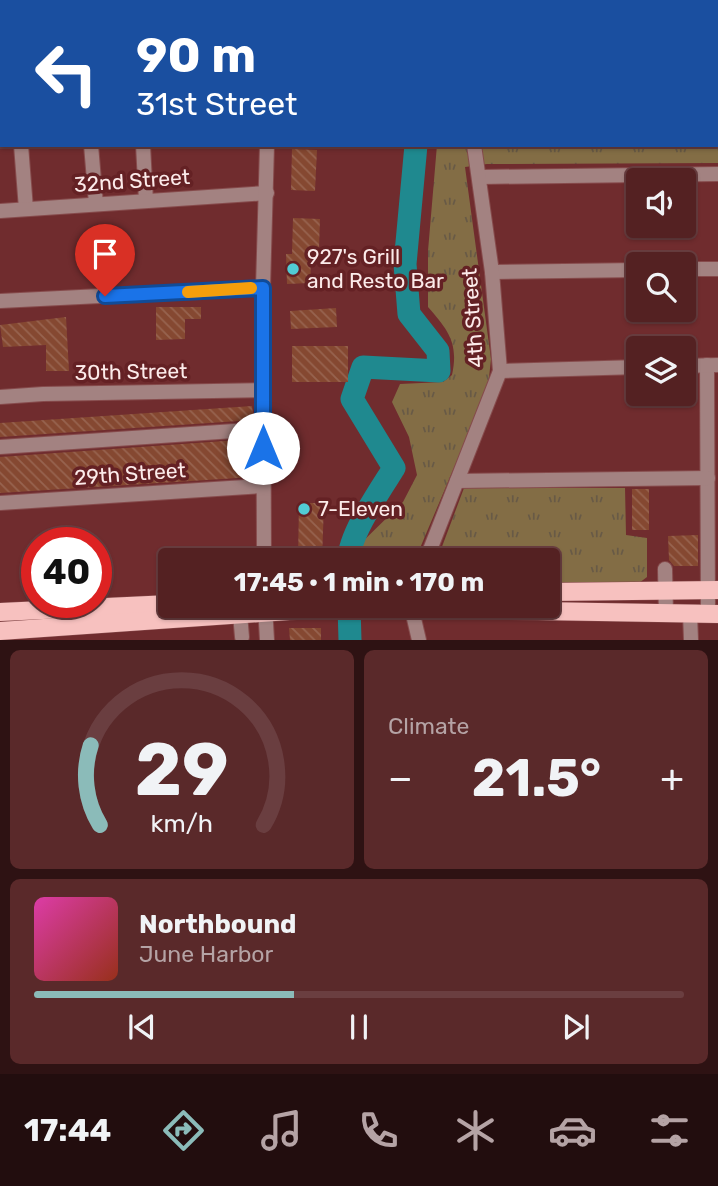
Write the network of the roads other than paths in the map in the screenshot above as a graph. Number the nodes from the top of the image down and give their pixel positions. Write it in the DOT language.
graph roads {
  1 [pos="21,147"];
  2 [pos="91,147"];
  3 [pos="143,147"];
  4 [pos="267,147"];
  5 [pos="474,147"];
  6 [pos="718,174"];
  7 [pos="480,177"];
  8 [pos="267,193"];
  9 [pos="146,201"];
  10 [pos="96,204"];
  11 [pos="26,209"];
  12 [pos="0,211"];
  13 [pos="696,269"];
  14 [pos="718,269"];
  15 [pos="626,270"];
  16 [pos="492,272"];
  17 [pos="263,288"];
  18 [pos="0,301"];
  19 [pos="713,365"];
  20 [pos="626,367"];
  21 [pos="500,371"];
  22 [pos="263,390"];
  23 [pos="0,397"];
  24 [pos="264,429"];
  25 [pos="0,447"];
  26 [pos="708,478"];
  27 [pos="457,481"];
  28 [pos="262,486"];
  29 [pos="0,503"];
  30 [pos="264,548"];
  31 [pos="431,548"];
  32 [pos="665,569"];
  33 [pos="713,590"];
  34 [pos="666,591"];
  35 [pos="560,592"];
  36 [pos="158,605"];
  37 [pos="560,611"];
  38 [pos="0,612"];
  39 [pos="666,614"];
  40 [pos="705,614"];
  41 [pos="184,618"];
  42 [pos="240,618"];
  43 [pos="266,618"];
  44 [pos="414,618"];
  45 [pos="0,631"];
  46 [pos="242,638"];
  47 [pos="267,640"];
  48 [pos="419,640"];
  49 [pos="691,640"];
  1 -- 11 [label="street"];
  2 -- 10 [label="street"];
  3 -- 9 [label="street"];
  4 -- 8 [label="street"];
  5 -- 7 [label="street, 4th Street"];
  6 -- 7 [label="street"];
  7 -- 16 [label="street, 4th Street"];
  8 -- 9 [label="street, 32nd Street"];
  8 -- 17 [label="street"];
  9 -- 10 [label="street, 32nd Street"];
  10 -- 11 [label="street, 32nd Street"];
  11 -- 12 [label="street, 32nd Street"];
  13 -- 14 [label="street"];
  15 -- 16 [label="street"];
  16 -- 21 [label="street, 4th Street"];
  17 -- 18 [label="street"];
  17 -- 22 [label="street"];
  19 -- 26 [label="street"];
  20 -- 21 [label="street"];
  21 -- 27 [label="street, 4th Street"];
  22 -- 23 [label="street, 30th Street"];
  22 -- 24 [label="street"];
  24 -- 25 [label="street"];
  24 -- 28 [label="street"];
  26 -- 27 [label="street"];
  26 -- 33 [label="street"];
  27 -- 31 [label="street, 4th Street"];
  28 -- 29 [label="street, 29th Street"];
  28 -- 30 [label="street"];
  32 -- 34 [label="street"];
  33 -- 34 [label="main road"];
  33 -- 40 [label="street"];
  34 -- 35 [label="main road"];
  34 -- 39 [label="street"];
  36 -- 38 [label="main road"];
  37 -- 39 [label="main road"];
  39 -- 40 [label="main road"];
  40 -- 49 [label="street"];
  41 -- 45 [label="main road"];
  42 -- 46 [label="street"];
  43 -- 47 [label="street"];
  44 -- 48 [label="street"];
}
